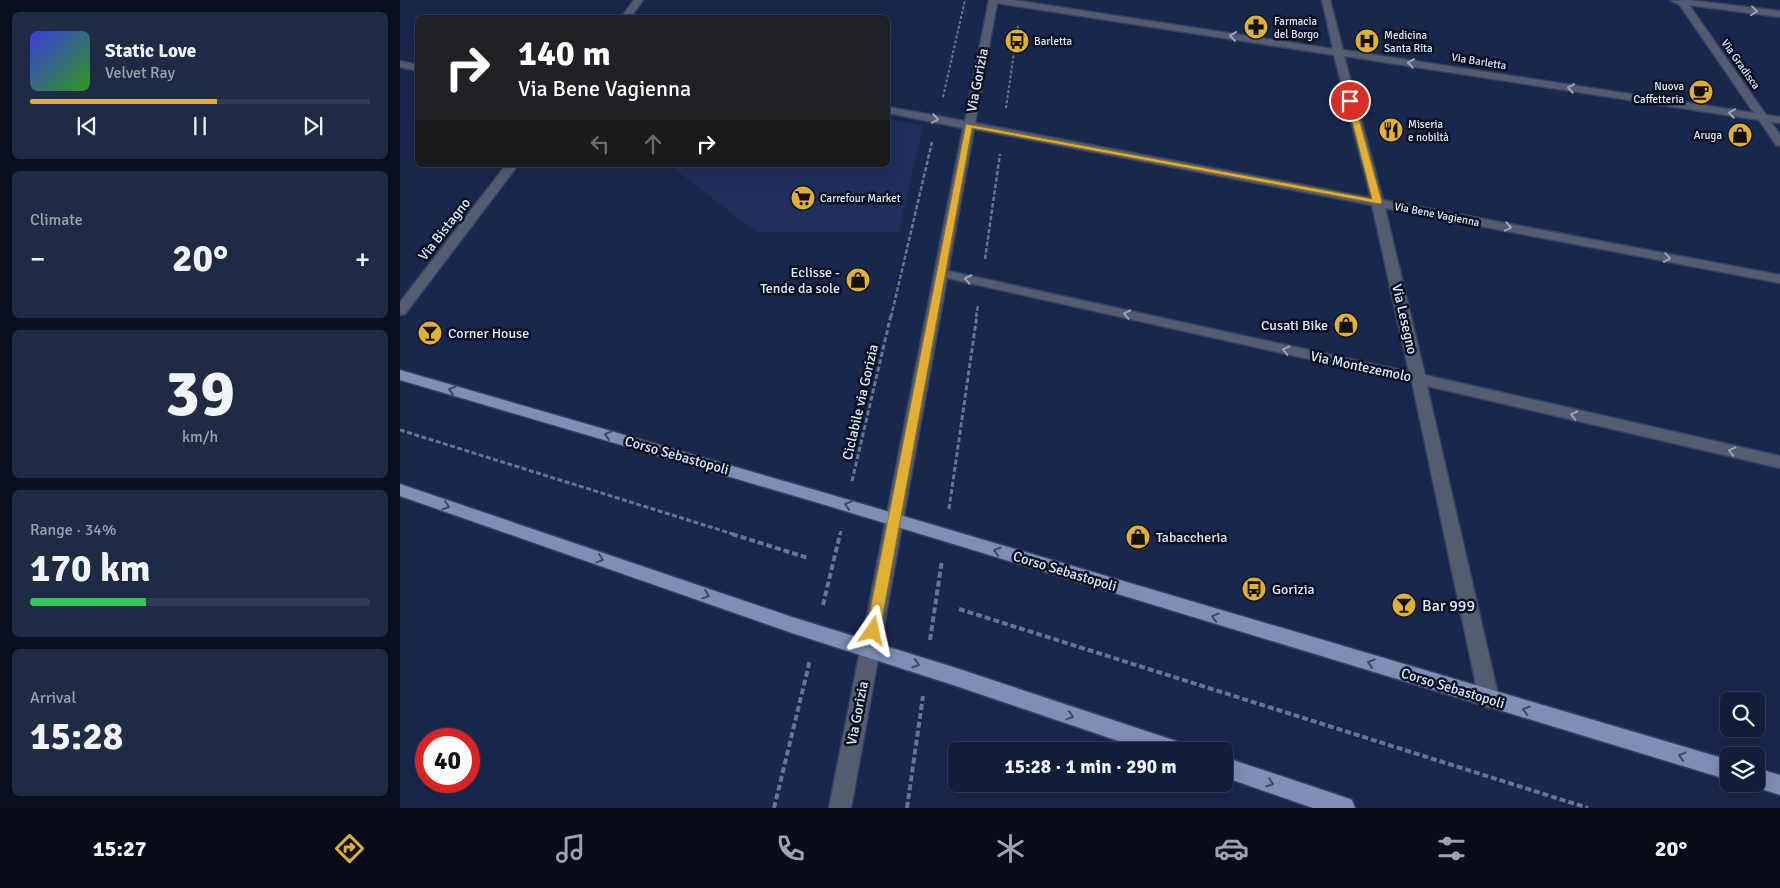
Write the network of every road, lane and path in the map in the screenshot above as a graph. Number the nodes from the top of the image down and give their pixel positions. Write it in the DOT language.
graph roads {
  1 [pos="639,0"];
  2 [pos="965,0"];
  3 [pos="994,0"];
  4 [pos="1326,0"];
  5 [pos="1678,0"];
  6 [pos="1021,4"];
  7 [pos="1780,14"];
  8 [pos="627,15"];
  9 [pos="1338,52"];
  10 [pos="400,64"];
  11 [pos="415,67"];
  12 [pos="890,110"];
  13 [pos="1763,117"];
  14 [pos="937,120"];
  15 [pos="1780,120"];
  16 [pos="969,125"];
  17 [pos="1003,132"];
  18 [pos="1780,142"];
  19 [pos="510,167"];
  20 [pos="1377,202"];
  21 [pos="941,273"];
  22 [pos="1780,279"];
  23 [pos="982,282"];
  24 [pos="400,311"];
  25 [pos="400,375"];
  26 [pos="1419,379"];
  27 [pos="400,430"];
  28 [pos="1780,462"];
  29 [pos="400,490"];
  30 [pos="847,505"];
  31 [pos="894,520"];
  32 [pos="945,536"];
  33 [pos="808,558"];
  34 [pos="960,609"];
  35 [pos="816,633"];
  36 [pos="870,650"];
  37 [pos="926,668"];
  38 [pos="1489,699"];
  39 [pos="1149,742"];
  40 [pos="1720,767"];
  41 [pos="1233,771"];
  42 [pos="1765,781"];
  43 [pos="1780,785"];
  44 [pos="774,808"];
  45 [pos="840,808"];
  46 [pos="908,808"];
  47 [pos="1344,808"];
  48 [pos="1588,808"];
  1 -- 8 [label="street"];
  2 -- 14 [label="path, Ciclabile via Gorizia"];
  3 -- 6 [label="street, Via Barletta"];
  3 -- 16 [label="street, Via Gorizia"];
  4 -- 9 [label="street, Via Lesegno"];
  5 -- 7 [label="street, one-way"];
  5 -- 13 [label="street, Via Gradisca"];
  9 -- 6 [label="street, Via Barletta, one-way"];
  6 -- 17 [label="path"];
  13 -- 9 [label="street, Via Barletta, one-way"];
  9 -- 20 [label="street, Via Lesegno"];
  10 -- 11 [label="street"];
  12 -- 14 [label="street, Via Bene Vagienna, one-way"];
  13 -- 15 [label="street, Via Barletta"];
  13 -- 18 [label="street, Via Gradisca"];
  14 -- 16 [label="street, Via Bene Vagienna"];
  14 -- 30 [label="path, Ciclabile via Gorizia"];
  16 -- 17 [label="street, Via Bene Vagienna"];
  16 -- 21 [label="street, Via Gorizia"];
  17 -- 20 [label="street, Via Bene Vagienna"];
  17 -- 23 [label="path"];
  19 -- 24 [label="street, Via Bistagno"];
  20 -- 22 [label="street, Via Bene Vagienna, one-way"];
  20 -- 26 [label="street, Via Lesegno"];
  23 -- 21 [label="street, Via Montezemolo, one-way"];
  21 -- 31 [label="street, Via Gorizia"];
  26 -- 23 [label="street, Via Montezemolo, one-way"];
  23 -- 32 [label="path"];
  30 -- 25 [label="main road, Corso Sebastopoli, one-way"];
  28 -- 26 [label="street, Via Montezemolo, one-way"];
  26 -- 38 [label="street, Via Lesegno"];
  27 -- 33 [label="path"];
  29 -- 35 [label="main road, one-way"];
  31 -- 30 [label="main road, Corso Sebastopoli, one-way"];
  30 -- 35 [label="path, Ciclabile via Gorizia"];
  31 -- 32 [label="main road, Corso Sebastopoli"];
  31 -- 36 [label="street, Via Gorizia"];
  32 -- 37 [label="path"];
  38 -- 32 [label="main road, Corso Sebastopoli, one-way"];
  34 -- 48 [label="path"];
  35 -- 36 [label="main road"];
  35 -- 44 [label="path, Ciclabile via Gorizia"];
  36 -- 37 [label="main road, one-way"];
  36 -- 45 [label="street, Via Gorizia"];
  37 -- 39 [label="main road, one-way"];
  37 -- 46 [label="path"];
  40 -- 38 [label="main road, Corso Sebastopoli, one-way"];
  41 -- 47 [label="main road, one-way"];
  42 -- 43 [label="main road"];
}
